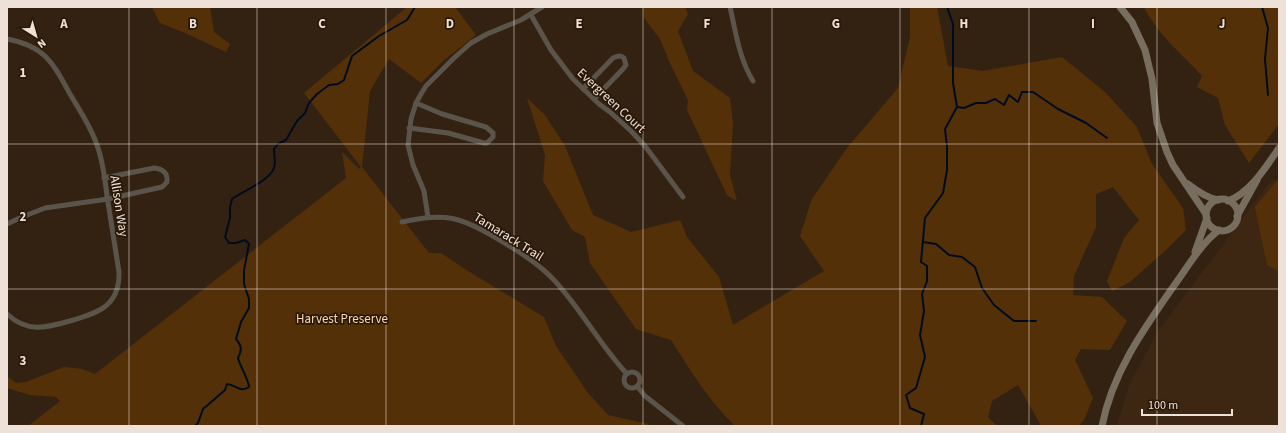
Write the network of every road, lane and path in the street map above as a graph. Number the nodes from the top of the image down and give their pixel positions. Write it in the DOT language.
graph roads {
  1 [pos="542,7"];
  2 [pos="730,7"];
  3 [pos="1120,7"];
  4 [pos="531,15"];
  5 [pos="7,39"];
  6 [pos="753,81"];
  7 [pos="583,89"];
  8 [pos="594,100"];
  9 [pos="416,103"];
  10 [pos="409,128"];
  11 [pos="1279,148"];
  12 [pos="1258,177"];
  13 [pos="104,178"];
  14 [pos="1182,179"];
  15 [pos="683,197"];
  16 [pos="108,199"];
  17 [pos="1218,200"];
  18 [pos="1228,200"];
  19 [pos="1206,216"];
  20 [pos="1237,216"];
  21 [pos="428,217"];
  22 [pos="402,222"];
  23 [pos="7,224"];
  24 [pos="1219,230"];
  25 [pos="1192,260"];
  26 [pos="7,314"];
  27 [pos="627,374"];
  28 [pos="637,386"];
  29 [pos="683,426"];
  30 [pos="1102,426"];
  1 -- 4 [label="street"];
  2 -- 6 [label="street"];
  3 -- 14 [label="main road"];
  4 -- 7 [label="street, Evergreen Court"];
  4 -- 9 [label="street"];
  5 -- 13 [label="street, Allison Way"];
  7 -- 8 [label="street, Evergreen Court"];
  7 -- 8 [label="street"];
  8 -- 15 [label="street, Evergreen Court"];
  9 -- 10 [label="street"];
  9 -- 10 [label="street"];
  10 -- 21 [label="street"];
  11 -- 12 [label="main road"];
  12 -- 18 [label="main road"];
  12 -- 20 [label="main road"];
  13 -- 16 [label="street, Allison Way"];
  13 -- 16 [label="street"];
  14 -- 17 [label="main road"];
  14 -- 19 [label="main road"];
  16 -- 23 [label="street"];
  16 -- 26 [label="street, Allison Way"];
  17 -- 18 [label="main road"];
  17 -- 19 [label="main road"];
  18 -- 20 [label="main road"];
  19 -- 24 [label="main road"];
  19 -- 25 [label="main road"];
  20 -- 24 [label="main road"];
  21 -- 22 [label="street, Tamarack Trail"];
  21 -- 27 [label="street, Tamarack Trail"];
  24 -- 25 [label="main road"];
  25 -- 30 [label="main road"];
  27 -- 28 [label="street, Tamarack Trail"];
  27 -- 28 [label="street, Tamarack Trail"];
  28 -- 29 [label="street, Tamarack Trail"];
}
